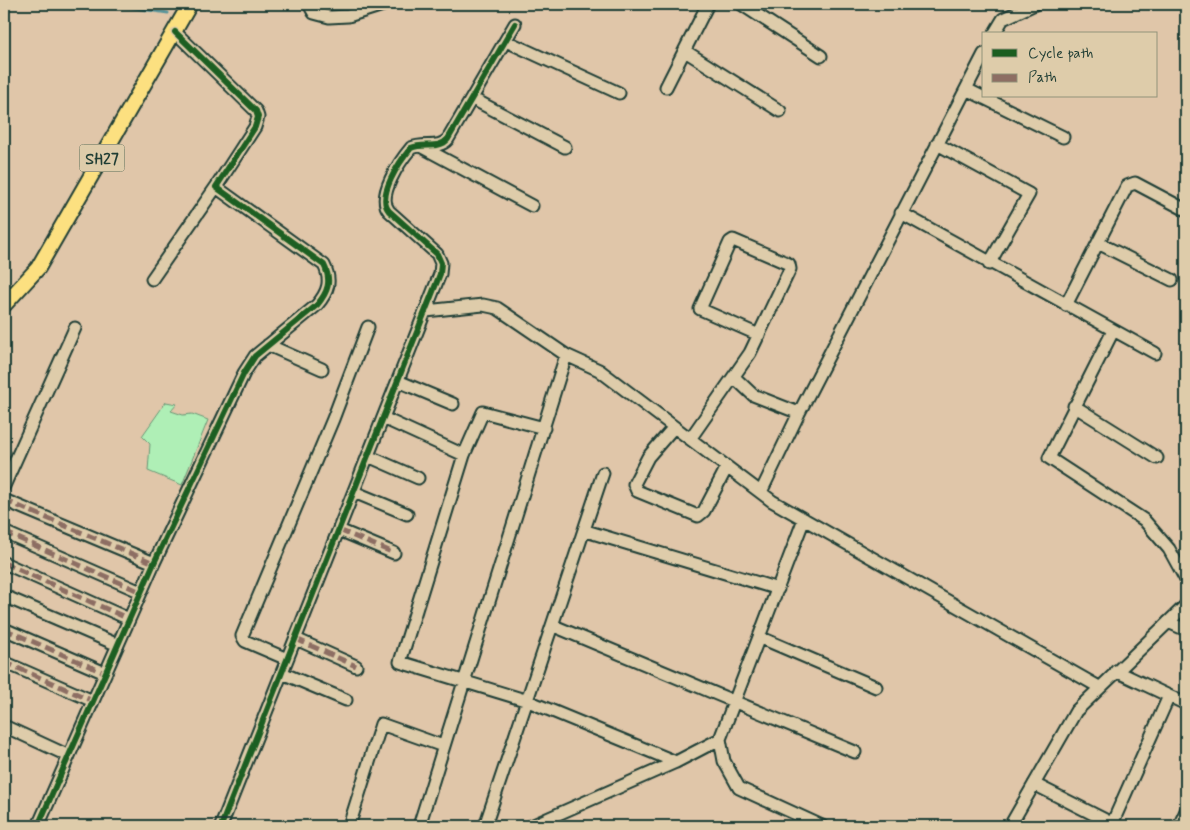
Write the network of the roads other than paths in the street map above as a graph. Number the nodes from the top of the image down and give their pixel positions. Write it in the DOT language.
graph roads {
  1 [pos="190,4"];
  2 [pos="309,4"];
  3 [pos="386,4"];
  4 [pos="708,4"];
  5 [pos="741,4"];
  6 [pos="1029,5"];
  7 [pos="515,24"];
  8 [pos="175,32"];
  9 [pos="995,32"];
  10 [pos="506,41"];
  11 [pos="685,51"];
  12 [pos="821,56"];
  13 [pos="982,58"];
  14 [pos="666,87"];
  15 [pos="966,89"];
  16 [pos="619,93"];
  17 [pos="982,97"];
  18 [pos="984,98"];
  19 [pos="473,99"];
  20 [pos="780,111"];
  21 [pos="1063,137"];
  22 [pos="937,144"];
  23 [pos="419,146"];
  24 [pos="565,147"];
  25 [pos="216,187"];
  26 [pos="532,206"];
  27 [pos="1186,210"];
  28 [pos="900,214"];
  29 [pos="1098,242"];
  30 [pos="990,264"];
  31 [pos="152,279"];
  32 [pos="1172,280"];
  33 [pos="4,305"];
  34 [pos="1066,305"];
  35 [pos="426,311"];
  36 [pos="368,327"];
  37 [pos="75,328"];
  38 [pos="1114,331"];
  39 [pos="759,335"];
  40 [pos="268,346"];
  41 [pos="1155,353"];
  42 [pos="566,355"];
  43 [pos="322,369"];
  44 [pos="734,377"];
  45 [pos="398,381"];
  46 [pos="452,404"];
  47 [pos="1074,406"];
  48 [pos="799,413"];
  49 [pos="383,418"];
  50 [pos="674,427"];
  51 [pos="544,428"];
  52 [pos="690,439"];
  53 [pos="464,455"];
  54 [pos="368,456"];
  55 [pos="1157,458"];
  56 [pos="727,467"];
  57 [pos="603,473"];
  58 [pos="418,478"];
  59 [pos="4,486"];
  60 [pos="354,492"];
  61 [pos="761,492"];
  62 [pos="4,500"];
  63 [pos="406,514"];
  64 [pos="804,519"];
  65 [pos="339,530"];
  66 [pos="586,531"];
  67 [pos="4,532"];
  68 [pos="394,553"];
  69 [pos="4,563"];
  70 [pos="154,563"];
  71 [pos="1186,580"];
  72 [pos="778,589"];
  73 [pos="141,592"];
  74 [pos="4,596"];
  75 [pos="1186,605"];
  76 [pos="129,619"];
  77 [pos="1168,622"];
  78 [pos="554,626"];
  79 [pos="4,628"];
  80 [pos="1186,630"];
  81 [pos="759,637"];
  82 [pos="296,639"];
  83 [pos="118,645"];
  84 [pos="287,659"];
  85 [pos="4,662"];
  86 [pos="356,666"];
  87 [pos="1116,671"];
  88 [pos="105,673"];
  89 [pos="282,673"];
  90 [pos="464,681"];
  91 [pos="876,686"];
  92 [pos="1098,687"];
  93 [pos="1169,696"];
  94 [pos="346,700"];
  95 [pos="93,701"];
  96 [pos="528,701"];
  97 [pos="734,702"];
  98 [pos="1186,704"];
  99 [pos="4,726"];
  100 [pos="720,739"];
  101 [pos="444,746"];
  102 [pos="855,752"];
  103 [pos="69,756"];
  104 [pos="676,762"];
  105 [pos="1034,784"];
  106 [pos="1186,811"];
  107 [pos="1114,825"];
  108 [pos="38,826"];
  109 [pos="221,826"];
  110 [pos="349,826"];
  111 [pos="419,826"];
  112 [pos="485,826"];
  113 [pos="535,826"];
  114 [pos="822,826"];
  115 [pos="1010,826"];
  116 [pos="1178,826"];
  1 -- 8 [label="main road, SH27 / SH27"];
  2 -- 3 [label="street"];
  4 -- 11 [label="street"];
  5 -- 12 [label="street"];
  6 -- 9 [label="street"];
  7 -- 10 [label="street"];
  8 -- 25 [label="street"];
  8 -- 33 [label="main road, SH27 / SH27"];
  10 -- 16 [label="street"];
  10 -- 19 [label="street"];
  11 -- 14 [label="street"];
  11 -- 20 [label="street"];
  13 -- 15 [label="street"];
  15 -- 17 [label="street"];
  15 -- 22 [label="street"];
  18 -- 21 [label="street"];
  19 -- 23 [label="street"];
  19 -- 24 [label="street"];
  22 -- 28 [label="street"];
  22 -- 30 [label="street"];
  23 -- 26 [label="street"];
  23 -- 35 [label="street"];
  25 -- 31 [label="street"];
  25 -- 40 [label="street"];
  27 -- 29 [label="street"];
  28 -- 30 [label="street"];
  28 -- 48 [label="street"];
  29 -- 32 [label="street"];
  29 -- 34 [label="street"];
  30 -- 34 [label="street"];
  34 -- 38 [label="street"];
  35 -- 42 [label="street"];
  35 -- 45 [label="street"];
  36 -- 84 [label="street"];
  37 -- 59 [label="street"];
  38 -- 41 [label="street"];
  38 -- 47 [label="street"];
  39 -- 39 [label="street"];
  39 -- 44 [label="street"];
  40 -- 43 [label="street"];
  40 -- 70 [label="street"];
  42 -- 50 [label="street"];
  42 -- 51 [label="street"];
  44 -- 48 [label="street"];
  44 -- 52 [label="street"];
  45 -- 46 [label="street"];
  45 -- 49 [label="street"];
  47 -- 55 [label="street"];
  47 -- 71 [label="street"];
  48 -- 61 [label="street"];
  49 -- 53 [label="street"];
  49 -- 54 [label="street"];
  50 -- 52 [label="street"];
  50 -- 56 [label="street"];
  51 -- 53 [label="street"];
  51 -- 90 [label="street"];
  52 -- 56 [label="street"];
  53 -- 90 [label="street"];
  54 -- 58 [label="street"];
  54 -- 60 [label="street"];
  56 -- 61 [label="street"];
  57 -- 66 [label="street"];
  60 -- 63 [label="street"];
  60 -- 65 [label="street"];
  61 -- 64 [label="street"];
  62 -- 70 [label="street"];
  64 -- 72 [label="street"];
  64 -- 92 [label="street"];
  65 -- 68 [label="street"];
  65 -- 82 [label="street"];
  66 -- 72 [label="street"];
  66 -- 78 [label="street"];
  67 -- 73 [label="street"];
  69 -- 76 [label="street"];
  70 -- 73 [label="street"];
  72 -- 81 [label="street"];
  73 -- 76 [label="street"];
  74 -- 83 [label="street"];
  75 -- 77 [label="street"];
  76 -- 83 [label="street"];
  77 -- 80 [label="street"];
  77 -- 87 [label="street"];
  78 -- 96 [label="street"];
  78 -- 97 [label="street"];
  79 -- 88 [label="street"];
  81 -- 91 [label="street"];
  81 -- 97 [label="street"];
  82 -- 84 [label="street"];
  82 -- 86 [label="street"];
  83 -- 88 [label="street"];
  84 -- 89 [label="street"];
  85 -- 95 [label="street"];
  87 -- 92 [label="street"];
  87 -- 93 [label="street"];
  88 -- 95 [label="street"];
  89 -- 94 [label="street"];
  89 -- 109 [label="street"];
  90 -- 96 [label="street"];
  90 -- 101 [label="street"];
  92 -- 105 [label="street"];
  93 -- 98 [label="street"];
  93 -- 107 [label="street"];
  95 -- 103 [label="street"];
  96 -- 104 [label="street"];
  96 -- 112 [label="street"];
  97 -- 100 [label="street"];
  97 -- 102 [label="street"];
  99 -- 103 [label="street"];
  100 -- 104 [label="street"];
  100 -- 114 [label="street"];
  101 -- 110 [label="street"];
  101 -- 111 [label="street"];
  103 -- 108 [label="street"];
  104 -- 113 [label="street"];
  105 -- 107 [label="street"];
  105 -- 115 [label="street"];
  106 -- 116 [label="street"];
}
